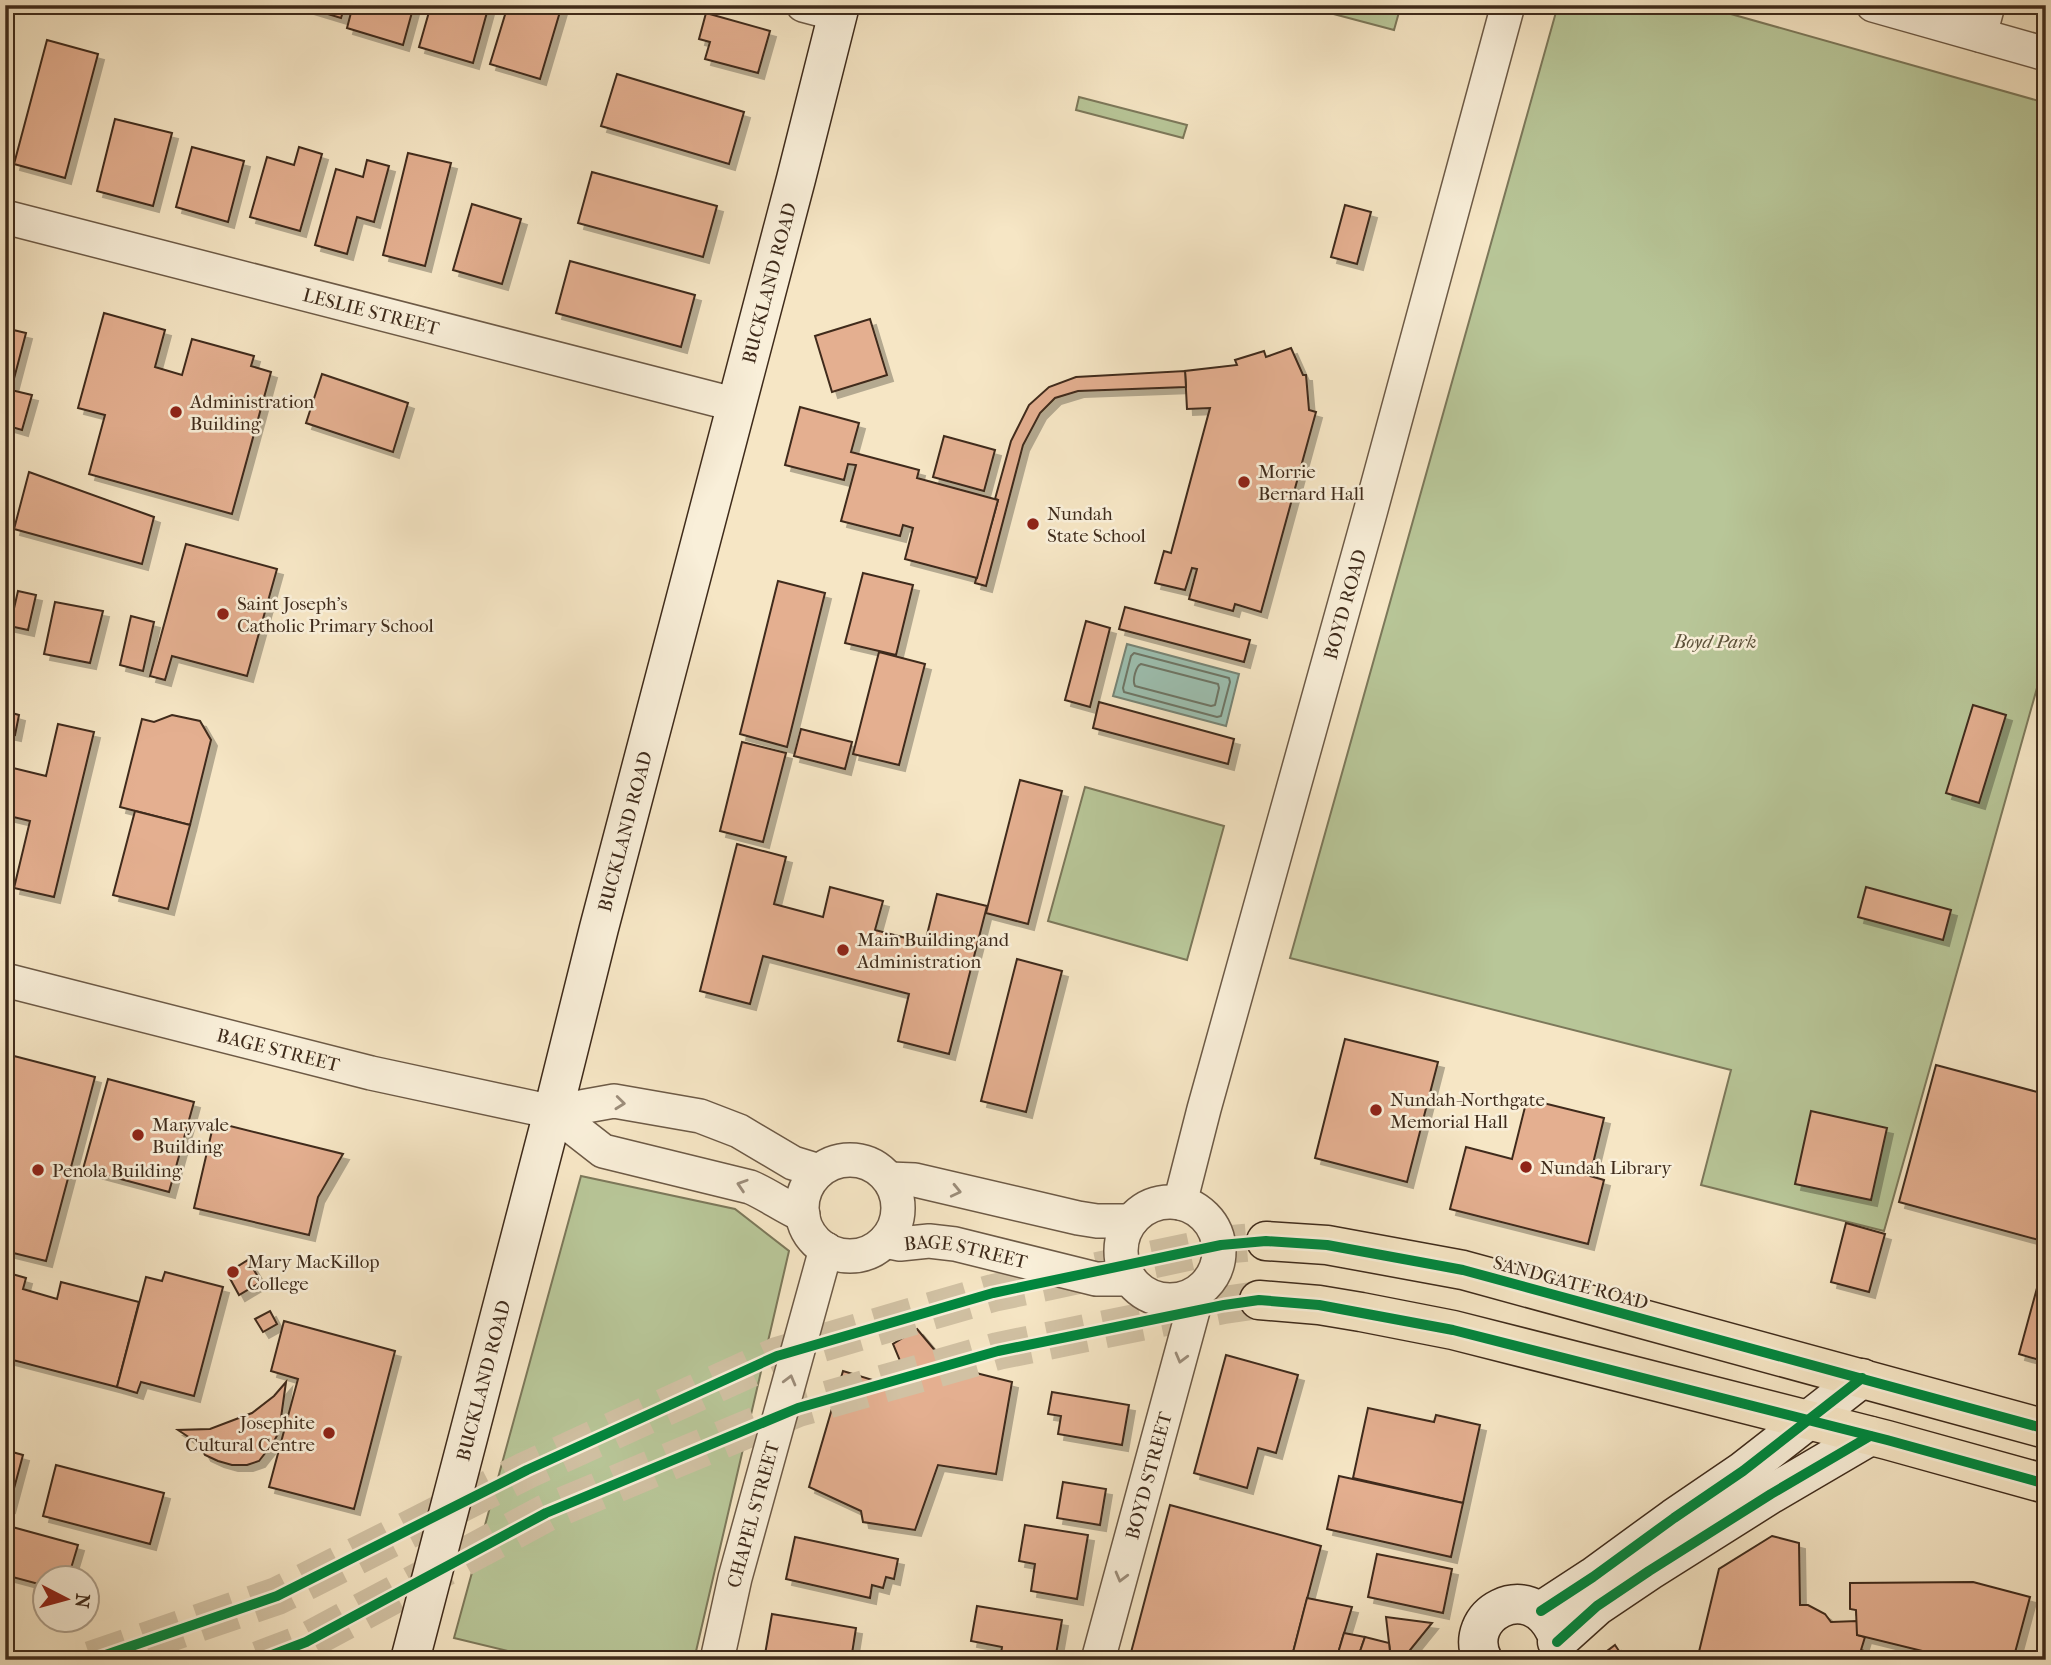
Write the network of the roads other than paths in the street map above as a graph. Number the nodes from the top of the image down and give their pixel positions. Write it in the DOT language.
graph roads {
  1 [pos="1508,5"];
  2 [pos="1873,5"];
  3 [pos="827,8"];
  4 [pos="1984,20"];
  5 [pos="2046,54"];
  6 [pos="5,217"];
  7 [pos="737,405"];
  8 [pos="5,980"];
  9 [pos="553,1112"];
  10 [pos="819,1171"];
  11 [pos="889,1179"];
  12 [pos="1181,1203"];
  13 [pos="803,1215"];
  14 [pos="1131,1222"];
  15 [pos="885,1241"];
  16 [pos="1266,1241"];
  17 [pos="826,1249"];
  18 [pos="1129,1279"];
  19 [pos="1198,1292"];
  20 [pos="1259,1300"];
  21 [pos="1862,1378"];
  22 [pos="1808,1420"];
  23 [pos="2046,1429"];
  24 [pos="1870,1436"];
  25 [pos="2046,1484"];
  26 [pos="1550,1638"];
  27 [pos="410,1660"];
  28 [pos="717,1660"];
  29 [pos="1098,1660"];
  30 [pos="1483,1660"];
  1 -- 12 [label="street, BOYD ROAD"];
  2 -- 4 [label="street"];
  3 -- 7 [label="street, BUCKLAND ROAD"];
  4 -- 5 [label="street"];
  6 -- 7 [label="street, LESLIE STREET"];
  7 -- 9 [label="street, BUCKLAND ROAD"];
  8 -- 9 [label="street, BAGE STREET"];
  9 -- 10 [label="street, BAGE STREET, one-way"];
  13 -- 9 [label="street, BAGE STREET, one-way"];
  9 -- 27 [label="street, BUCKLAND ROAD"];
  10 -- 11 [label="street"];
  10 -- 13 [label="street"];
  11 -- 14 [label="street, one-way"];
  11 -- 15 [label="street"];
  12 -- 14 [label="street"];
  12 -- 19 [label="street"];
  13 -- 17 [label="street"];
  14 -- 18 [label="street"];
  15 -- 17 [label="street"];
  15 -- 18 [label="street, BAGE STREET"];
  16 -- 21 [label="highway, SANDGATE ROAD"];
  28 -- 17 [label="street, CHAPEL STREET, one-way"];
  18 -- 19 [label="street"];
  19 -- 29 [label="street, BOYD STREET, one-way"];
  20 -- 22 [label="highway"];
  21 -- 22 [label="street"];
  21 -- 23 [label="highway, SANDGATE ROAD"];
  22 -- 24 [label="highway"];
  22 -- 26 [label="street"];
  24 -- 25 [label="highway"];
  24 -- 26 [label="street"];
  26 -- 30 [label="street"];
}
